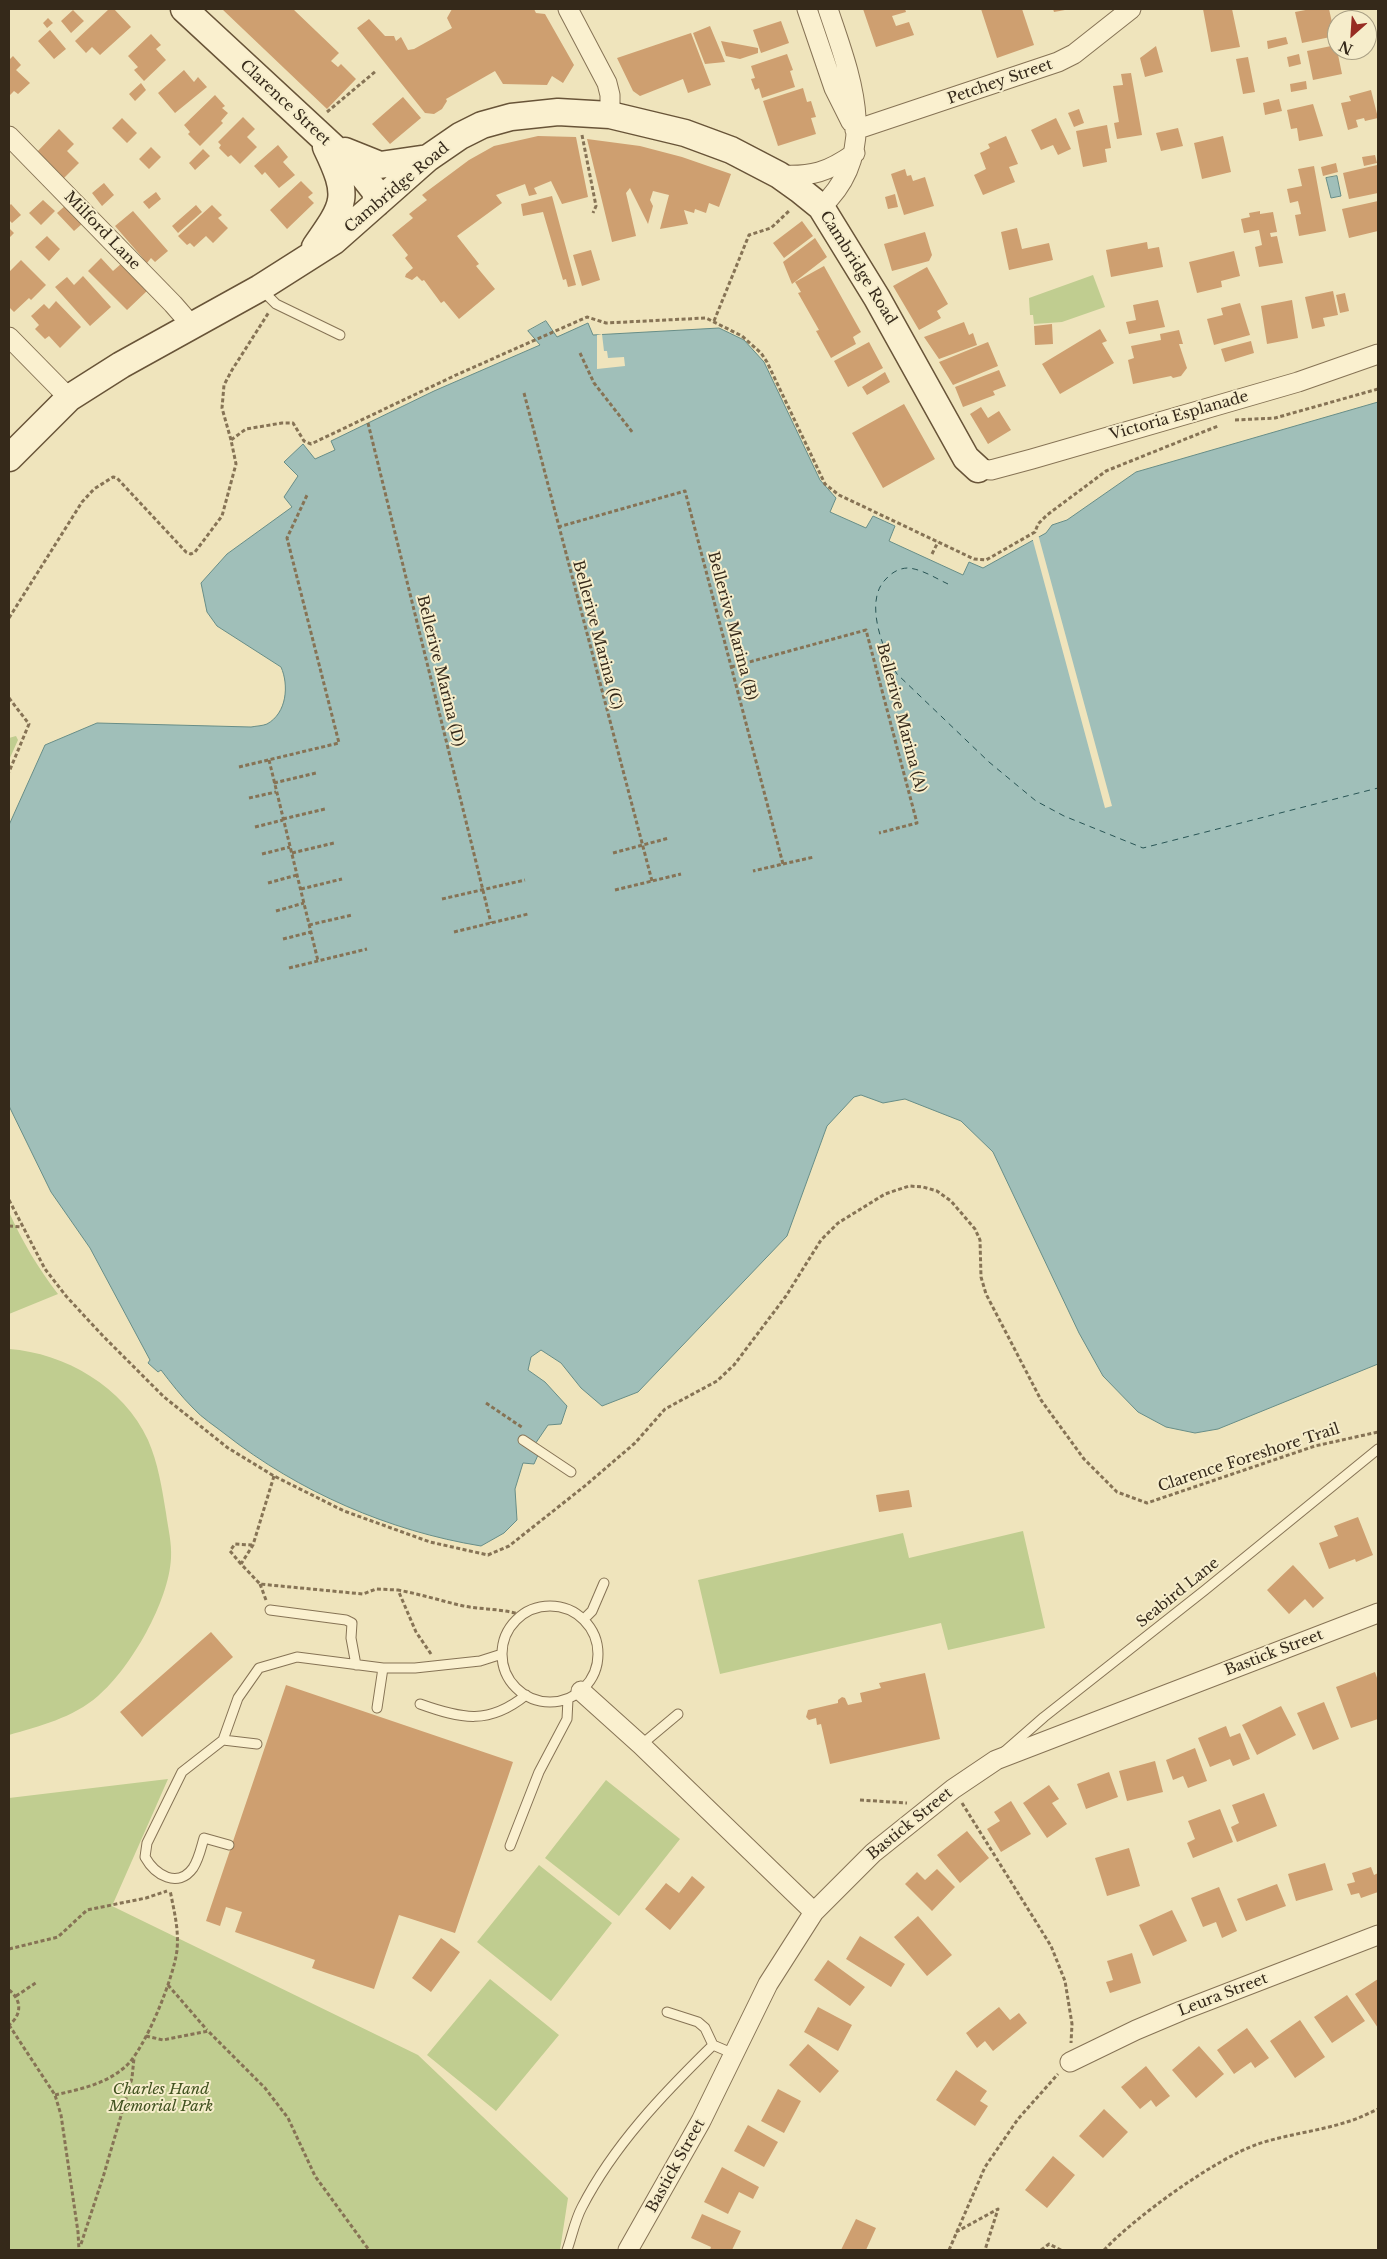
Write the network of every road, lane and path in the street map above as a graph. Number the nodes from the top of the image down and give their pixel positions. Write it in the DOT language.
graph roads {
  1 [pos="184,9"];
  2 [pos="568,9"];
  3 [pos="807,9"];
  4 [pos="828,9"];
  5 [pos="1131,9"];
  6 [pos="376,71"];
  7 [pos="610,115"];
  8 [pos="323,127"];
  9 [pos="855,130"];
  10 [pos="582,135"];
  11 [pos="9,136"];
  12 [pos="855,153"];
  13 [pos="428,158"];
  14 [pos="779,175"];
  15 [pos="377,203"];
  16 [pos="821,207"];
  17 [pos="792,209"];
  18 [pos="593,214"];
  19 [pos="307,258"];
  20 [pos="268,296"];
  21 [pos="714,320"];
  22 [pos="193,327"];
  23 [pos="340,335"];
  24 [pos="9,337"];
  25 [pos="580,354"];
  26 [pos="1378,354"];
  27 [pos="1378,388"];
  28 [pos="524,393"];
  29 [pos="69,398"];
  30 [pos="1232,420"];
  31 [pos="368,423"];
  32 [pos="1224,424"];
  33 [pos="633,433"];
  34 [pos="231,440"];
  35 [pos="9,458"];
  36 [pos="978,469"];
  37 [pos="308,493"];
  38 [pos="558,527"];
  39 [pos="938,542"];
  40 [pos="932,554"];
  41 [pos="9,618"];
  42 [pos="731,667"];
  43 [pos="9,698"];
  44 [pos="269,760"];
  45 [pos="239,767"];
  46 [pos="9,772"];
  47 [pos="316,773"];
  48 [pos="274,783"];
  49 [pos="276,792"];
  50 [pos="249,798"];
  51 [pos="325,809"];
  52 [pos="283,819"];
  53 [pos="255,827"];
  54 [pos="879,833"];
  55 [pos="669,838"];
  56 [pos="334,843"];
  57 [pos="641,845"];
  58 [pos="290,847"];
  59 [pos="292,853"];
  60 [pos="613,853"];
  61 [pos="262,854"];
  62 [pos="814,857"];
  63 [pos="783,864"];
  64 [pos="753,871"];
  65 [pos="681,874"];
  66 [pos="297,875"];
  67 [pos="342,879"];
  68 [pos="525,880"];
  69 [pos="652,881"];
  70 [pos="268,883"];
  71 [pos="300,889"];
  72 [pos="482,889"];
  73 [pos="616,890"];
  74 [pos="442,899"];
  75 [pos="304,903"];
  76 [pos="276,911"];
  77 [pos="528,914"];
  78 [pos="352,915"];
  79 [pos="491,923"];
  80 [pos="310,925"];
  81 [pos="311,932"];
  82 [pos="454,932"];
  83 [pos="283,939"];
  84 [pos="367,949"];
  85 [pos="318,961"];
  86 [pos="289,968"];
  87 [pos="9,1200"];
  88 [pos="9,1226"];
  89 [pos="22,1227"];
  90 [pos="486,1402"];
  91 [pos="524,1429"];
  92 [pos="1378,1432"];
  93 [pos="523,1440"];
  94 [pos="1378,1448"];
  95 [pos="572,1472"];
  96 [pos="274,1476"];
  97 [pos="252,1545"];
  98 [pos="241,1564"];
  99 [pos="604,1583"];
  100 [pos="398,1590"];
  101 [pos="270,1610"];
  102 [pos="1378,1613"];
  103 [pos="522,1615"];
  104 [pos="584,1619"];
  105 [pos="502,1654"];
  106 [pos="356,1665"];
  107 [pos="440,1666"];
  108 [pos="382,1668"];
  109 [pos="526,1695"];
  110 [pos="575,1695"];
  111 [pos="420,1704"];
  112 [pos="377,1708"];
  113 [pos="678,1714"];
  114 [pos="223,1740"];
  115 [pos="257,1744"];
  116 [pos="641,1746"];
  117 [pos="996,1760"];
  118 [pos="953,1789"];
  119 [pos="860,1800"];
  120 [pos="926,1811"];
  121 [pos="229,1846"];
  122 [pos="510,1846"];
  123 [pos="172,1878"];
  124 [pos="170,1890"];
  125 [pos="814,1912"];
  126 [pos="1378,1935"];
  127 [pos="9,1949"];
  128 [pos="37,1982"];
  129 [pos="168,1985"];
  130 [pos="9,1990"];
  131 [pos="16,1996"];
  132 [pos="667,2012"];
  133 [pos="9,2025"];
  134 [pos="208,2031"];
  135 [pos="146,2036"];
  136 [pos="713,2045"];
  137 [pos="734,2054"];
  138 [pos="134,2057"];
  139 [pos="1070,2062"];
  140 [pos="55,2095"];
  141 [pos="1378,2109"];
  142 [pos="955,2233"];
  143 [pos="80,2249"];
  144 [pos="369,2250"];
  145 [pos="566,2250"];
  146 [pos="628,2250"];
  147 [pos="949,2250"];
  148 [pos="985,2250"];
  149 [pos="1041,2250"];
  150 [pos="1061,2250"];
  151 [pos="1104,2250"];
  1 -- 8 [label="street, Clarence Street"];
  2 -- 7 [label="street"];
  3 -- 9 [label="street"];
  4 -- 9 [label="street"];
  5 -- 9 [label="street, Petchey Street"];
  6 -- 8 [label="path"];
  7 -- 13 [label="street, Cambridge Road"];
  7 -- 14 [label="street, Cambridge Road"];
  8 -- 13 [label="street"];
  8 -- 15 [label="street, Clarence Street"];
  8 -- 19 [label="street"];
  9 -- 12 [label="street"];
  10 -- 18 [label="path"];
  11 -- 22 [label="street, Milford Lane"];
  12 -- 14 [label="street"];
  12 -- 16 [label="street"];
  13 -- 15 [label="street, Cambridge Road"];
  14 -- 16 [label="street, Cambridge Road"];
  15 -- 19 [label="street, Cambridge Road"];
  16 -- 36 [label="street, Cambridge Road"];
  17 -- 21 [label="path"];
  19 -- 20 [label="street, Cambridge Road"];
  20 -- 22 [label="street, Cambridge Road"];
  20 -- 23 [label="lane"];
  20 -- 34 [label="path"];
  21 -- 34 [label="path"];
  21 -- 39 [label="path"];
  22 -- 29 [label="street, Cambridge Road"];
  24 -- 29 [label="street"];
  25 -- 33 [label="path"];
  26 -- 36 [label="street, Victoria Esplanade"];
  27 -- 30 [label="path"];
  28 -- 38 [label="path, Bellerive Marina (C)"];
  29 -- 35 [label="street, Cambridge Road"];
  31 -- 72 [label="path, Bellerive Marina (D)"];
  32 -- 39 [label="path"];
  34 -- 41 [label="path"];
  37 -- 44 [label="path"];
  38 -- 42 [label="path, Bellerive Marina (B)"];
  38 -- 57 [label="path, Bellerive Marina (C)"];
  39 -- 40 [label="path"];
  42 -- 54 [label="path, Bellerive Marina (A)"];
  42 -- 63 [label="path, Bellerive Marina (B)"];
  43 -- 46 [label="path"];
  44 -- 45 [label="path"];
  44 -- 48 [label="path"];
  47 -- 48 [label="path"];
  48 -- 49 [label="path"];
  49 -- 50 [label="path"];
  49 -- 52 [label="path"];
  51 -- 52 [label="path"];
  52 -- 53 [label="path"];
  52 -- 58 [label="path"];
  55 -- 57 [label="path"];
  56 -- 59 [label="path"];
  57 -- 60 [label="path"];
  57 -- 69 [label="path, Bellerive Marina (C)"];
  58 -- 59 [label="path"];
  58 -- 61 [label="path"];
  59 -- 66 [label="path"];
  62 -- 63 [label="path"];
  63 -- 64 [label="path"];
  65 -- 69 [label="path"];
  66 -- 70 [label="path"];
  66 -- 71 [label="path"];
  67 -- 71 [label="path"];
  68 -- 72 [label="path"];
  69 -- 73 [label="path"];
  71 -- 75 [label="path"];
  72 -- 74 [label="path"];
  72 -- 79 [label="path, Bellerive Marina (D)"];
  75 -- 76 [label="path"];
  75 -- 80 [label="path"];
  77 -- 79 [label="path"];
  78 -- 80 [label="path"];
  79 -- 82 [label="path"];
  80 -- 81 [label="path"];
  81 -- 83 [label="path"];
  81 -- 85 [label="path"];
  84 -- 85 [label="path"];
  85 -- 86 [label="path"];
  87 -- 89 [label="path, Clarence Foreshore Trail"];
  88 -- 89 [label="path"];
  89 -- 96 [label="path, Clarence Foreshore Trail"];
  90 -- 91 [label="path"];
  92 -- 96 [label="path, Clarence Foreshore Trail"];
  93 -- 95 [label="lane"];
  94 -- 117 [label="lane, Seabird Lane"];
  96 -- 97 [label="path"];
  97 -- 98 [label="path"];
  97 -- 98 [label="path"];
  98 -- 100 [label="path"];
  99 -- 104 [label="lane"];
  100 -- 103 [label="path"];
  100 -- 107 [label="path"];
  101 -- 106 [label="lane"];
  102 -- 117 [label="street, Bastick Street"];
  103 -- 104 [label="lane"];
  103 -- 105 [label="lane"];
  104 -- 110 [label="lane"];
  105 -- 107 [label="lane"];
  105 -- 109 [label="lane"];
  106 -- 108 [label="lane"];
  106 -- 114 [label="lane"];
  107 -- 108 [label="lane"];
  108 -- 112 [label="lane"];
  109 -- 110 [label="lane"];
  109 -- 111 [label="lane"];
  110 -- 116 [label="street"];
  110 -- 122 [label="lane"];
  113 -- 116 [label="lane"];
  114 -- 115 [label="lane"];
  114 -- 123 [label="lane"];
  116 -- 125 [label="street"];
  117 -- 118 [label="street, Bastick Street"];
  118 -- 120 [label="street, Bastick Street"];
  118 -- 139 [label="path"];
  119 -- 120 [label="path"];
  120 -- 125 [label="street, Bastick Street"];
  121 -- 123 [label="lane"];
  123 -- 124 [label="path"];
  124 -- 127 [label="path"];
  124 -- 129 [label="path"];
  125 -- 137 [label="street, Bastick Street"];
  126 -- 139 [label="street, Leura Street"];
  128 -- 131 [label="path"];
  129 -- 134 [label="path"];
  129 -- 135 [label="path"];
  130 -- 131 [label="path"];
  131 -- 133 [label="path"];
  132 -- 136 [label="lane"];
  133 -- 140 [label="path"];
  134 -- 135 [label="path"];
  134 -- 144 [label="path"];
  135 -- 138 [label="path"];
  136 -- 137 [label="lane"];
  136 -- 145 [label="lane"];
  137 -- 146 [label="street, Bastick Street"];
  138 -- 140 [label="path"];
  138 -- 143 [label="path"];
  139 -- 142 [label="path"];
  140 -- 143 [label="path"];
  141 -- 151 [label="path"];
  142 -- 147 [label="path"];
  142 -- 148 [label="path"];
  149 -- 150 [label="path"];
}
